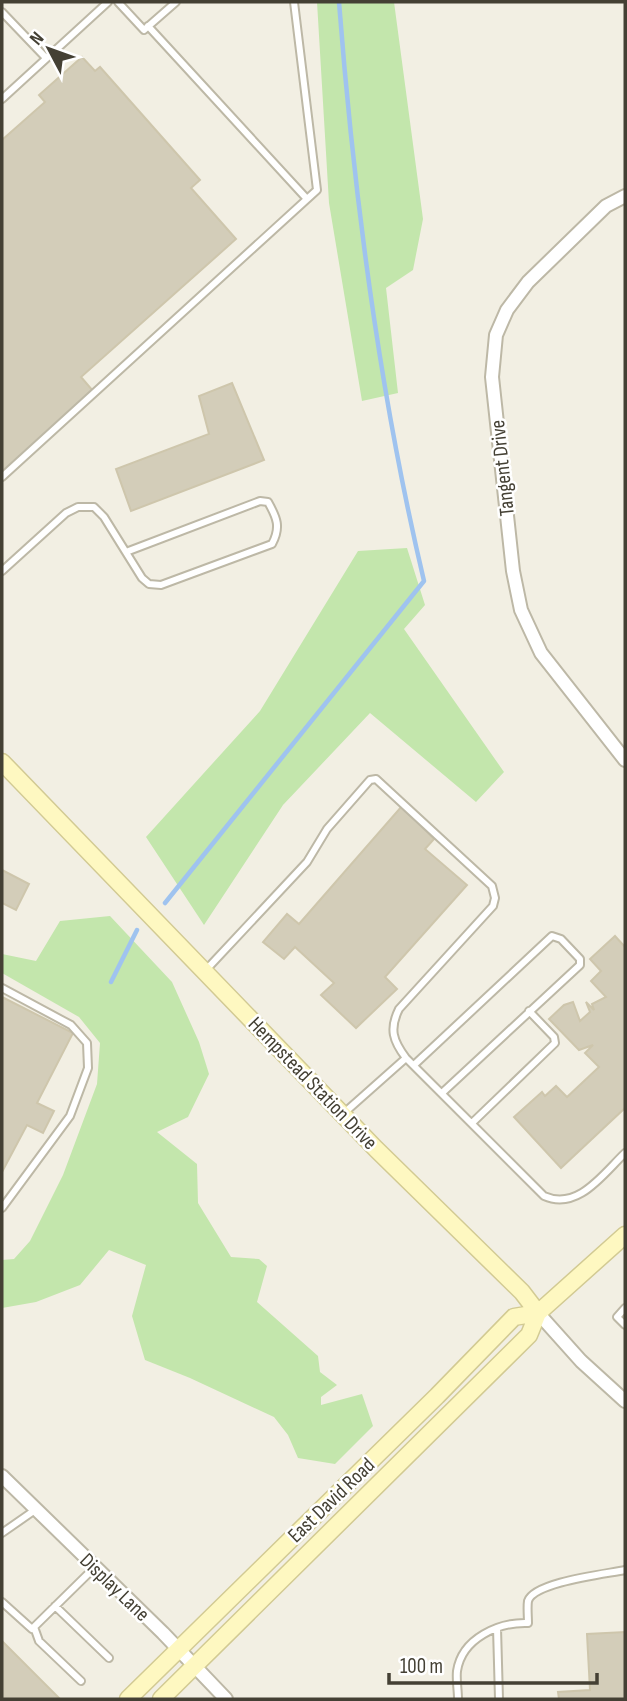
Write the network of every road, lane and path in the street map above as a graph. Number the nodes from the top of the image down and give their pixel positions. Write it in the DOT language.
graph roads {
  1 [pos="108,2"];
  2 [pos="118,2"];
  3 [pos="176,2"];
  4 [pos="294,2"];
  5 [pos="2,12"];
  6 [pos="148,26"];
  7 [pos="46,58"];
  8 [pos="2,99"];
  9 [pos="625,196"];
  10 [pos="307,199"];
  11 [pos="2,477"];
  12 [pos="126,552"];
  13 [pos="2,571"];
  14 [pos="625,761"];
  15 [pos="2,762"];
  16 [pos="205,971"];
  17 [pos="2,988"];
  18 [pos="529,1012"];
  19 [pos="406,1058"];
  20 [pos="414,1065"];
  21 [pos="442,1093"];
  22 [pos="343,1114"];
  23 [pos="472,1123"];
  24 [pos="625,1153"];
  25 [pos="2,1208"];
  26 [pos="625,1235"];
  27 [pos="625,1308"];
  28 [pos="538,1313"];
  29 [pos="625,1325"];
  30 [pos="625,1401"];
  31 [pos="2,1476"];
  32 [pos="35,1510"];
  33 [pos="2,1533"];
  34 [pos="94,1568"];
  35 [pos="625,1570"];
  36 [pos="2,1602"];
  37 [pos="55,1606"];
  38 [pos="34,1627"];
  39 [pos="497,1628"];
  40 [pos="179,1650"];
  41 [pos="109,1658"];
  42 [pos="194,1667"];
  43 [pos="81,1681"];
  44 [pos="128,1699"];
  45 [pos="161,1699"];
  46 [pos="226,1699"];
  47 [pos="458,1699"];
  48 [pos="499,1699"];
  1 -- 7 [label="lane"];
  2 -- 6 [label="lane"];
  3 -- 6 [label="lane"];
  4 -- 10 [label="lane"];
  5 -- 7 [label="lane"];
  6 -- 10 [label="lane"];
  7 -- 8 [label="lane"];
  9 -- 14 [label="street, Tangent Drive"];
  10 -- 11 [label="lane"];
  12 -- 12 [label="lane"];
  12 -- 13 [label="lane"];
  15 -- 16 [label="street, Hempstead Station Drive"];
  16 -- 19 [label="lane"];
  16 -- 22 [label="street, Hempstead Station Drive"];
  17 -- 25 [label="lane"];
  18 -- 20 [label="lane"];
  18 -- 21 [label="lane"];
  18 -- 23 [label="lane"];
  19 -- 20 [label="lane"];
  19 -- 22 [label="lane"];
  20 -- 21 [label="lane"];
  21 -- 23 [label="lane"];
  22 -- 28 [label="street, Hempstead Station Drive"];
  23 -- 24 [label="lane"];
  26 -- 28 [label="street, East David Road"];
  27 -- 29 [label="lane"];
  28 -- 30 [label="street, Hempstead Station Drive"];
  28 -- 40 [label="street, East David Road"];
  28 -- 42 [label="street, East David Road"];
  31 -- 32 [label="street, Display Lane"];
  32 -- 33 [label="lane"];
  32 -- 34 [label="street, Display Lane"];
  34 -- 37 [label="lane"];
  34 -- 40 [label="street, Display Lane"];
  35 -- 39 [label="lane"];
  36 -- 38 [label="lane"];
  37 -- 38 [label="lane"];
  37 -- 41 [label="lane"];
  38 -- 43 [label="lane"];
  39 -- 47 [label="lane"];
  39 -- 48 [label="lane"];
  40 -- 42 [label="street, Display Lane"];
  40 -- 44 [label="street, East David Road"];
  42 -- 45 [label="street, East David Road"];
  42 -- 46 [label="street, Display Lane"];
}
